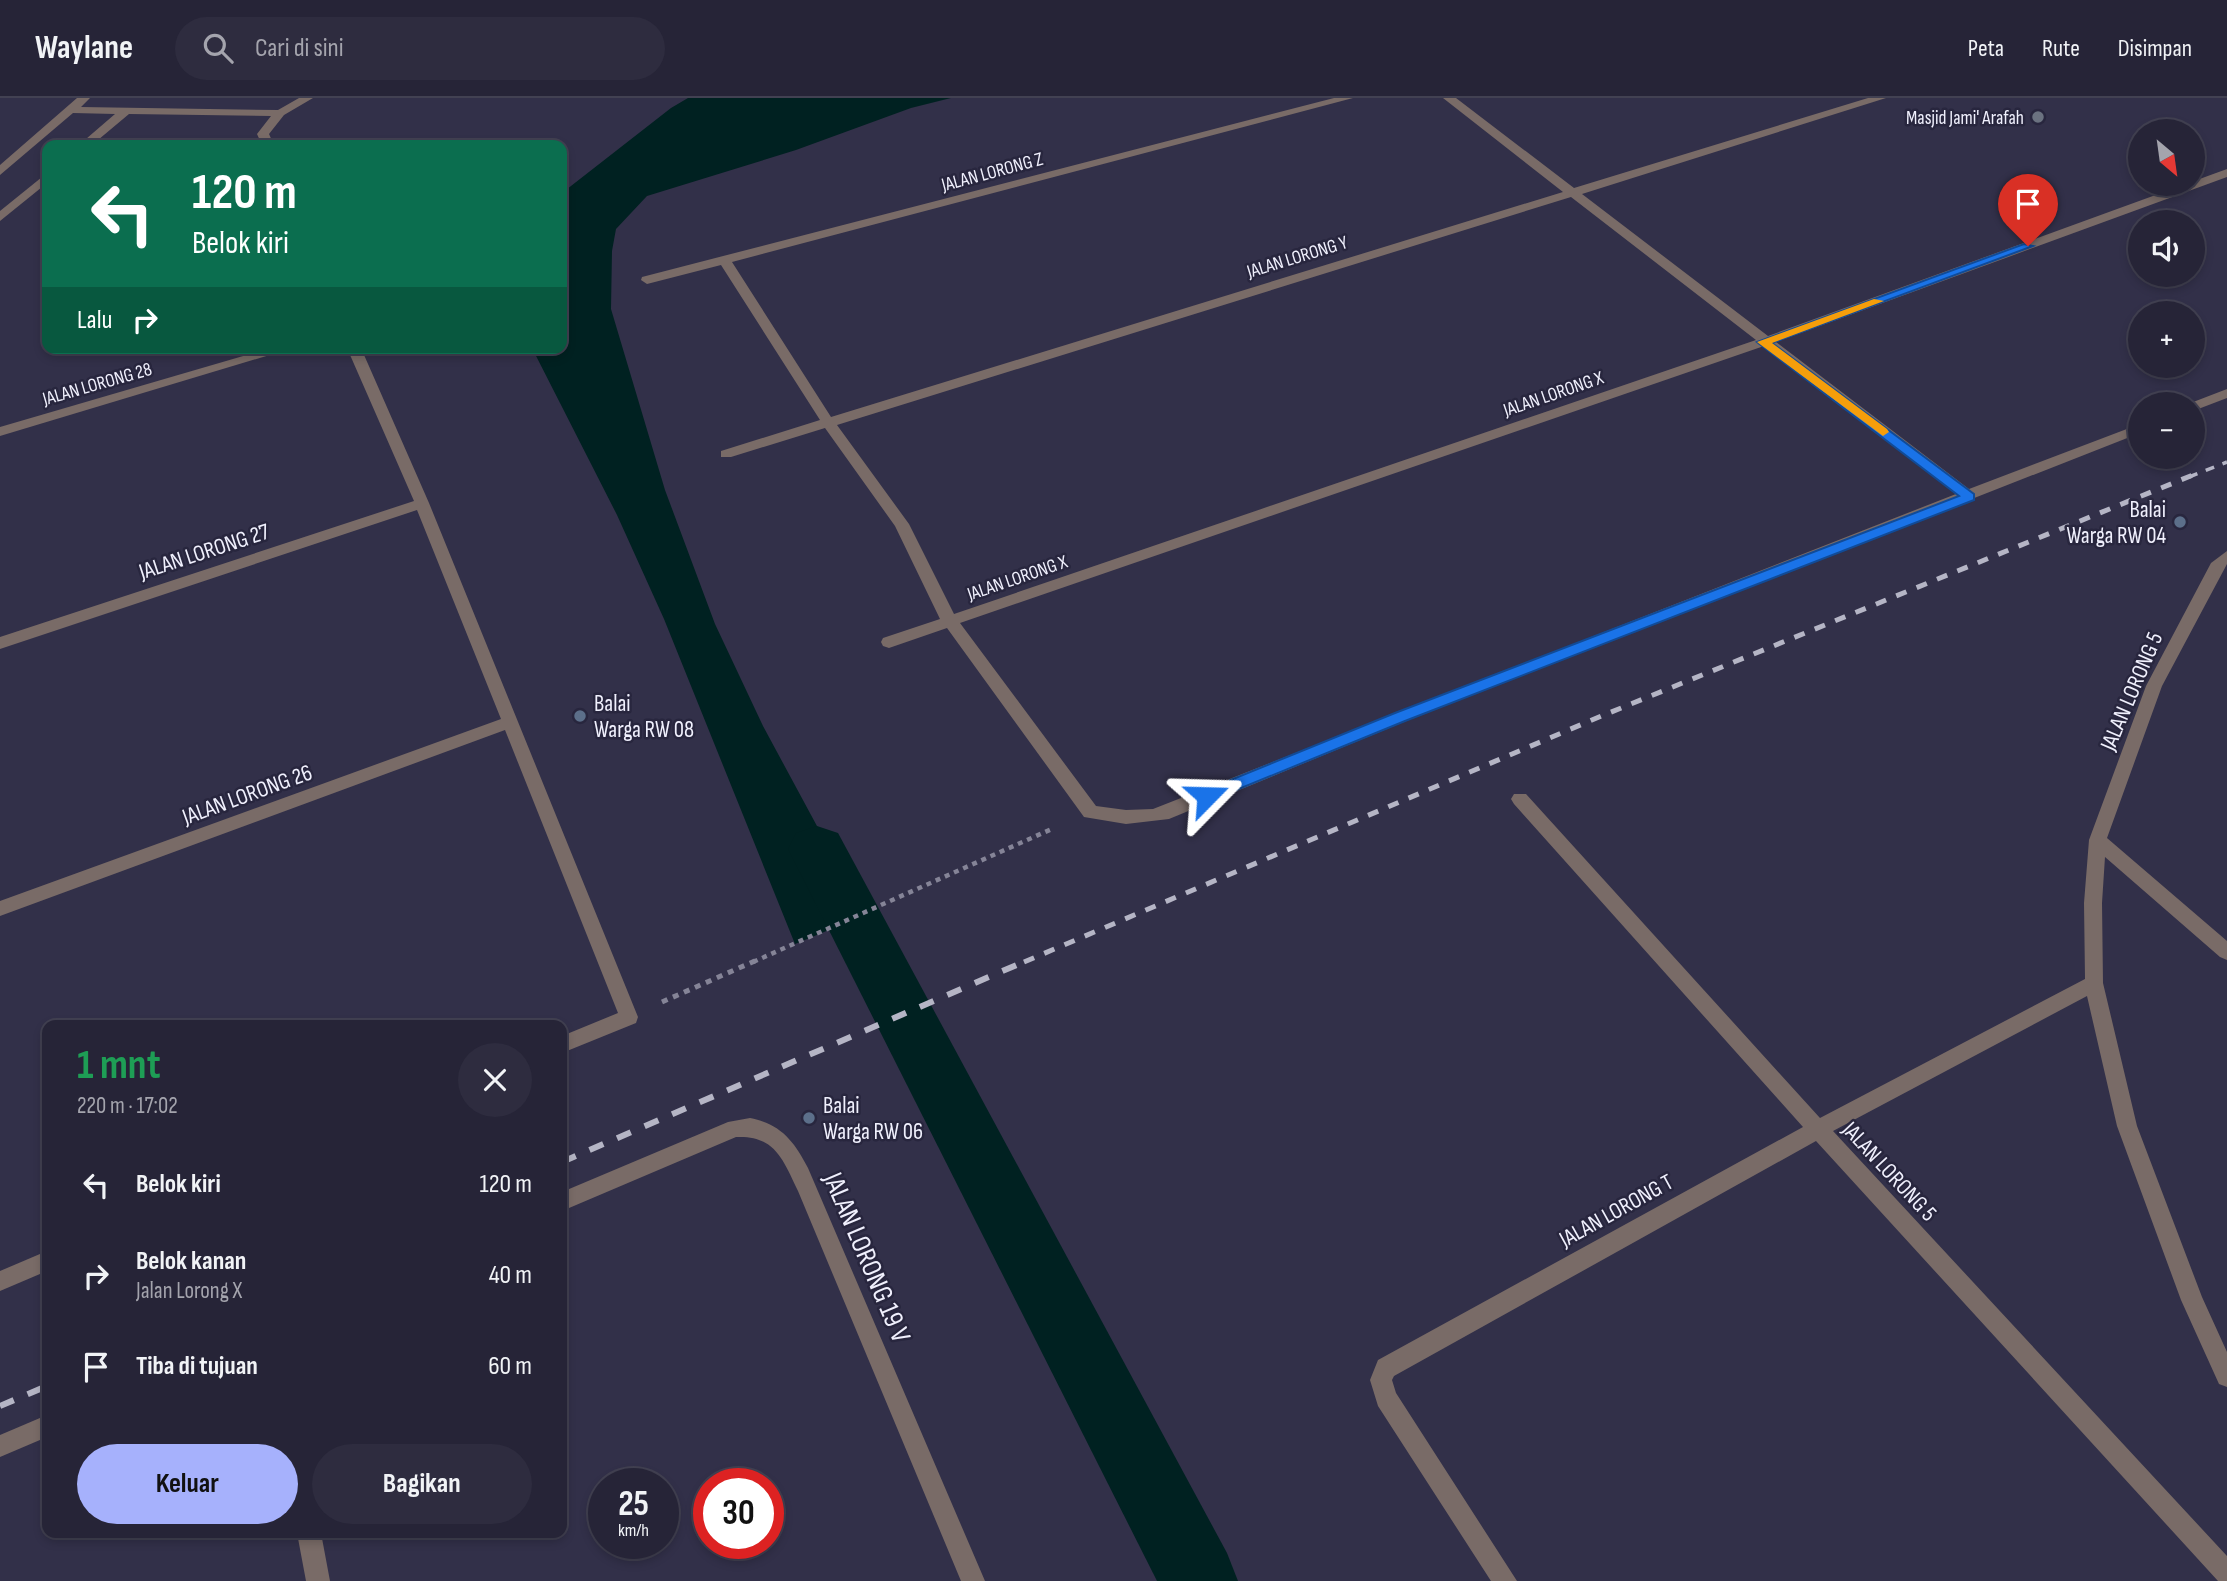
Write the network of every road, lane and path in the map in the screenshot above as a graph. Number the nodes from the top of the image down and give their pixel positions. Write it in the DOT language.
graph roads {
  1 [pos="84,98"];
  2 [pos="307,98"];
  3 [pos="1347,98"];
  4 [pos="1449,98"];
  5 [pos="1880,98"];
  6 [pos="70,110"];
  7 [pos="126,111"];
  8 [pos="280,113"];
  9 [pos="91,140"];
  10 [pos="266,140"];
  11 [pos="0,170"];
  12 [pos="2227,173"];
  13 [pos="42,181"];
  14 [pos="1571,192"];
  15 [pos="0,217"];
  16 [pos="725,261"];
  17 [pos="647,280"];
  18 [pos="1763,342"];
  19 [pos="266,354"];
  20 [pos="357,354"];
  21 [pos="2227,393"];
  22 [pos="2205,402"];
  23 [pos="827,421"];
  24 [pos="0,432"];
  25 [pos="2128,433"];
  26 [pos="726,454"];
  27 [pos="1969,497"];
  28 [pos="422,503"];
  29 [pos="2224,562"];
  30 [pos="949,620"];
  31 [pos="889,642"];
  32 [pos="0,643"];
  33 [pos="510,722"];
  34 [pos="1520,799"];
  35 [pos="1090,812"];
  36 [pos="2098,840"];
  37 [pos="0,909"];
  38 [pos="2227,952"];
  39 [pos="2094,983"];
  40 [pos="629,1017"];
  41 [pos="567,1043"];
  42 [pos="1818,1129"];
  43 [pos="567,1200"];
  44 [pos="42,1263"];
  45 [pos="0,1281"];
  46 [pos="2227,1376"];
  47 [pos="42,1428"];
  48 [pos="0,1446"];
  49 [pos="310,1538"];
  50 [pos="2227,1573"];
  51 [pos="318,1581"];
  52 [pos="974,1581"];
  53 [pos="1505,1581"];
  1 -- 6 [label="street"];
  2 -- 8 [label="street"];
  3 -- 16 [label="street, JALAN LORONG Z"];
  4 -- 14 [label="street"];
  5 -- 14 [label="street, JALAN LORONG Y"];
  6 -- 7 [label="street"];
  6 -- 11 [label="street"];
  7 -- 8 [label="street"];
  7 -- 9 [label="street"];
  8 -- 10 [label="street"];
  12 -- 18 [label="street, JALAN LORONG X"];
  13 -- 15 [label="street"];
  14 -- 18 [label="street"];
  14 -- 23 [label="street, JALAN LORONG Y"];
  16 -- 17 [label="street, JALAN LORONG Z"];
  16 -- 23 [label="street"];
  18 -- 27 [label="street"];
  18 -- 30 [label="street, JALAN LORONG X"];
  19 -- 24 [label="street, JALAN LORONG 28"];
  20 -- 28 [label="street"];
  21 -- 22 [label="street"];
  23 -- 26 [label="street, JALAN LORONG Y"];
  23 -- 30 [label="street"];
  25 -- 27 [label="street"];
  27 -- 35 [label="street"];
  28 -- 32 [label="street, JALAN LORONG 27"];
  28 -- 33 [label="street"];
  29 -- 36 [label="street, JALAN LORONG 5"];
  30 -- 31 [label="street, JALAN LORONG X"];
  30 -- 35 [label="street"];
  33 -- 37 [label="street, JALAN LORONG 26"];
  33 -- 40 [label="street"];
  34 -- 42 [label="street, JALAN LORONG 5"];
  35 -- 40 [label="path"];
  36 -- 38 [label="street"];
  36 -- 39 [label="street, JALAN LORONG 5"];
  39 -- 42 [label="street, JALAN LORONG T"];
  39 -- 46 [label="street, JALAN LORONG 5"];
  40 -- 41 [label="street"];
  42 -- 50 [label="street, JALAN LORONG 5"];
  42 -- 53 [label="street, JALAN LORONG T"];
  43 -- 52 [label="street, JALAN LORONG 19 V"];
  44 -- 45 [label="street"];
  47 -- 48 [label="street"];
  49 -- 51 [label="street"];
}
